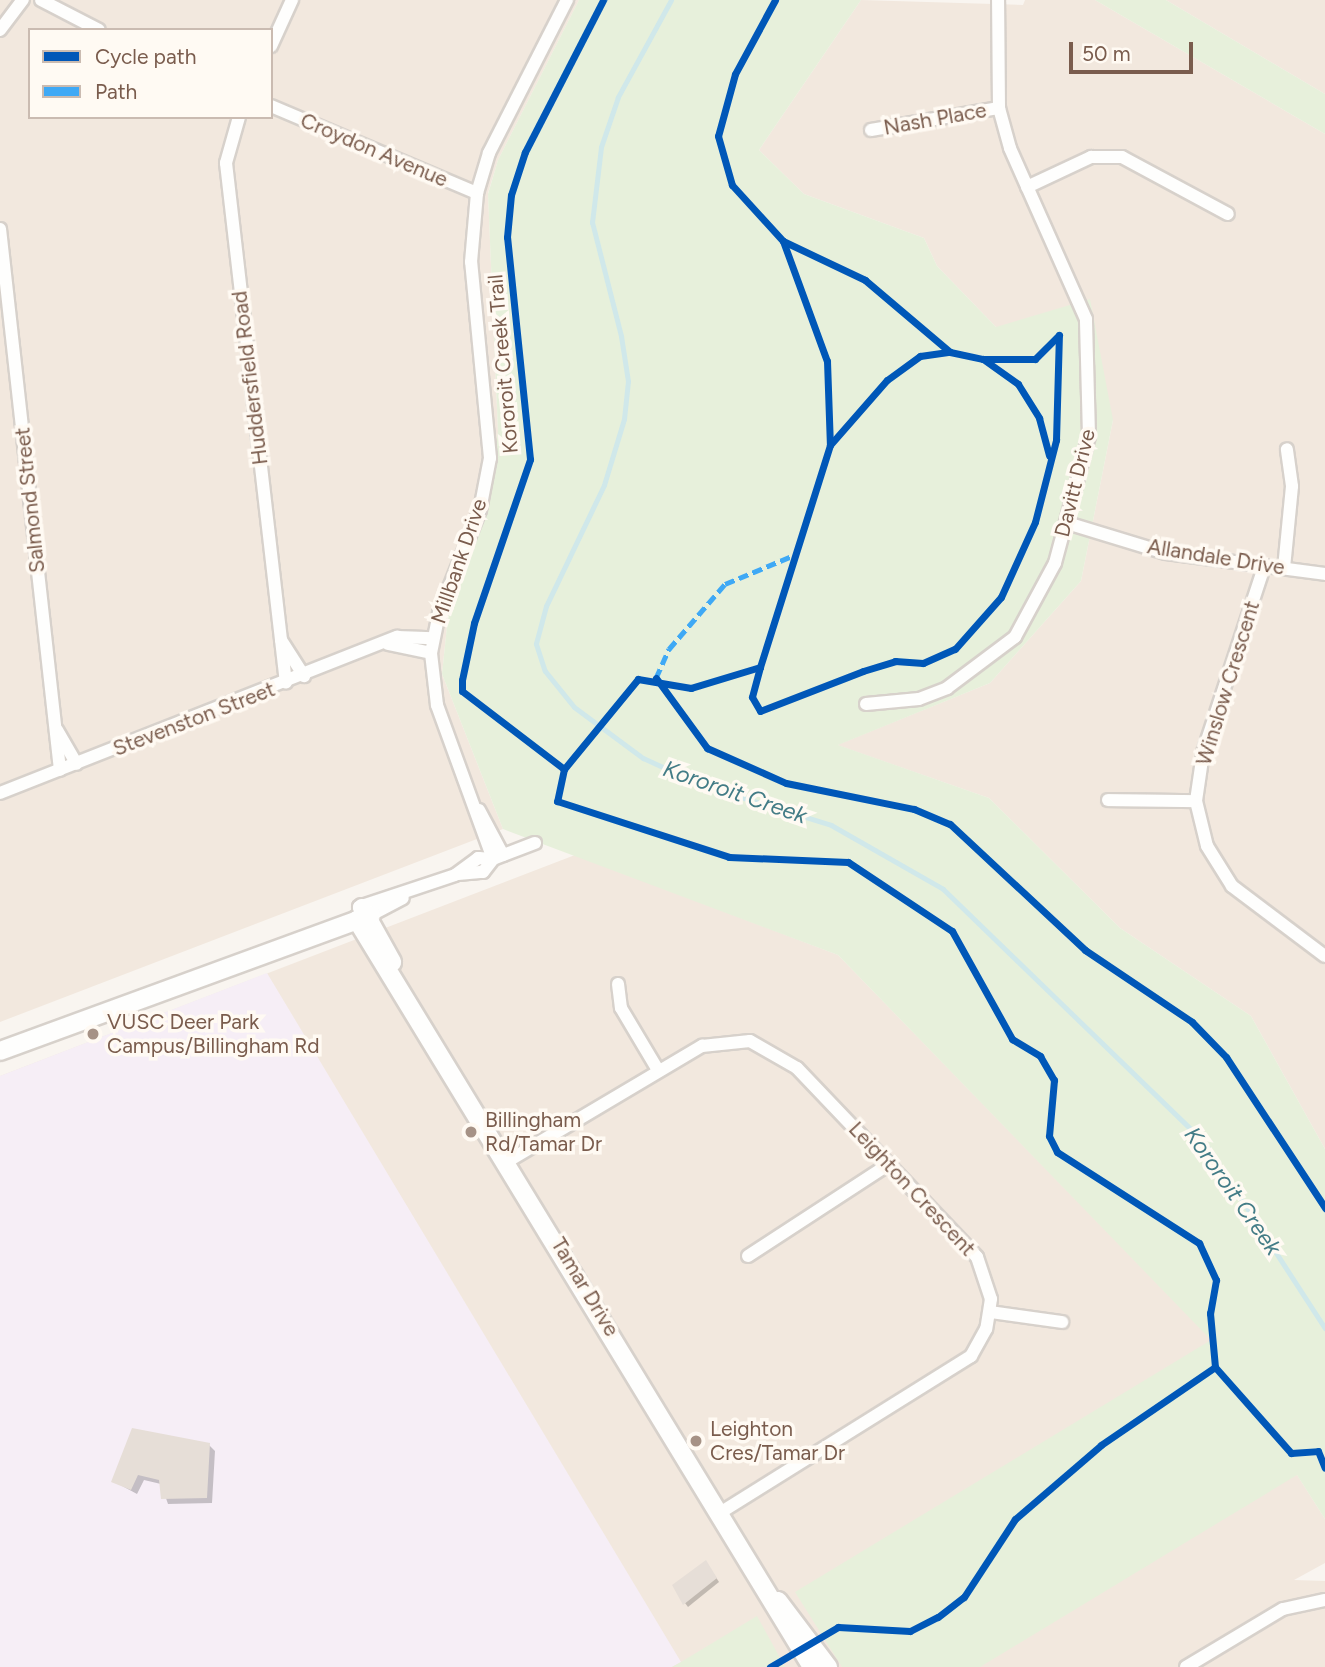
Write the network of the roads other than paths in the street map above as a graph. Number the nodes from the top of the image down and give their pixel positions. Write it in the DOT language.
graph roads {
  1 [pos="23,0"];
  2 [pos="41,0"];
  3 [pos="292,0"];
  4 [pos="566,0"];
  5 [pos="998,0"];
  6 [pos="95,28"];
  7 [pos="0,30"];
  8 [pos="273,42"];
  9 [pos="273,107"];
  10 [pos="999,108"];
  11 [pos="238,119"];
  12 [pos="872,130"];
  13 [pos="1027,187"];
  14 [pos="477,193"];
  15 [pos="1228,215"];
  16 [pos="0,229"];
  17 [pos="1287,449"];
  18 [pos="1068,523"];
  19 [pos="1264,567"];
  20 [pos="1284,568"];
  21 [pos="1325,574"];
  22 [pos="433,638"];
  23 [pos="281,640"];
  24 [pos="388,644"];
  25 [pos="431,653"];
  26 [pos="304,676"];
  27 [pos="286,683"];
  28 [pos="866,704"];
  29 [pos="55,727"];
  30 [pos="77,764"];
  31 [pos="60,771"];
  32 [pos="0,793"];
  33 [pos="1108,800"];
  34 [pos="1196,801"];
  35 [pos="535,843"];
  36 [pos="498,857"];
  37 [pos="362,914"];
  38 [pos="1325,956"];
  39 [pos="618,984"];
  40 [pos="0,1051"];
  41 [pos="657,1070"];
  42 [pos="508,1161"];
  43 [pos="889,1164"];
  44 [pos="748,1256"];
  45 [pos="990,1312"];
  46 [pos="1062,1322"];
  47 [pos="721,1513"];
  48 [pos="773,1596"];
  49 [pos="1325,1600"];
  50 [pos="812,1667"];
  51 [pos="828,1667"];
  52 [pos="1186,1667"];
  1 -- 7 [label="street"];
  2 -- 6 [label="street"];
  3 -- 8 [label="street"];
  4 -- 14 [label="street, Millbank Drive"];
  5 -- 10 [label="street, Davitt Drive"];
  9 -- 14 [label="street, Croydon Avenue"];
  10 -- 12 [label="street, Nash Place"];
  10 -- 13 [label="street, Davitt Drive"];
  11 -- 23 [label="street, Huddersfield Road"];
  13 -- 15 [label="street"];
  13 -- 18 [label="street, Davitt Drive"];
  14 -- 22 [label="street, Millbank Drive"];
  16 -- 29 [label="street, Salmond Street"];
  17 -- 20 [label="street"];
  18 -- 19 [label="street, Allandale Drive"];
  18 -- 28 [label="street, Davitt Drive"];
  19 -- 20 [label="street, Allandale Drive"];
  19 -- 34 [label="street, Winslow Crescent"];
  20 -- 21 [label="street, Allandale Drive"];
  22 -- 24 [label="street, Stevenston Street"];
  22 -- 25 [label="street, Millbank Drive"];
  23 -- 26 [label="street, Huddersfield Road"];
  23 -- 27 [label="street, Huddersfield Road"];
  24 -- 25 [label="street"];
  24 -- 26 [label="street, Stevenston Street"];
  25 -- 36 [label="street, Millbank Drive"];
  26 -- 27 [label="street, Stevenston Street"];
  27 -- 30 [label="street, Stevenston Street"];
  29 -- 30 [label="street"];
  29 -- 31 [label="street, Salmond Street"];
  30 -- 31 [label="street, Stevenston Street"];
  31 -- 32 [label="street, Stevenston Street"];
  33 -- 34 [label="street"];
  34 -- 38 [label="street, Winslow Crescent"];
  35 -- 36 [label="street"];
  36 -- 37 [label="street"];
  37 -- 40 [label="street"];
  37 -- 42 [label="street, Tamar Drive"];
  39 -- 41 [label="street"];
  41 -- 42 [label="street, Leighton Crescent"];
  41 -- 43 [label="street, Leighton Crescent"];
  42 -- 47 [label="street, Tamar Drive"];
  43 -- 44 [label="street"];
  43 -- 45 [label="street, Leighton Crescent"];
  45 -- 46 [label="street"];
  45 -- 47 [label="street, Leighton Crescent"];
  47 -- 48 [label="street, Tamar Drive"];
  48 -- 50 [label="street, Tamar Drive"];
  48 -- 51 [label="street, Tamar Drive"];
  49 -- 52 [label="street"];
}
